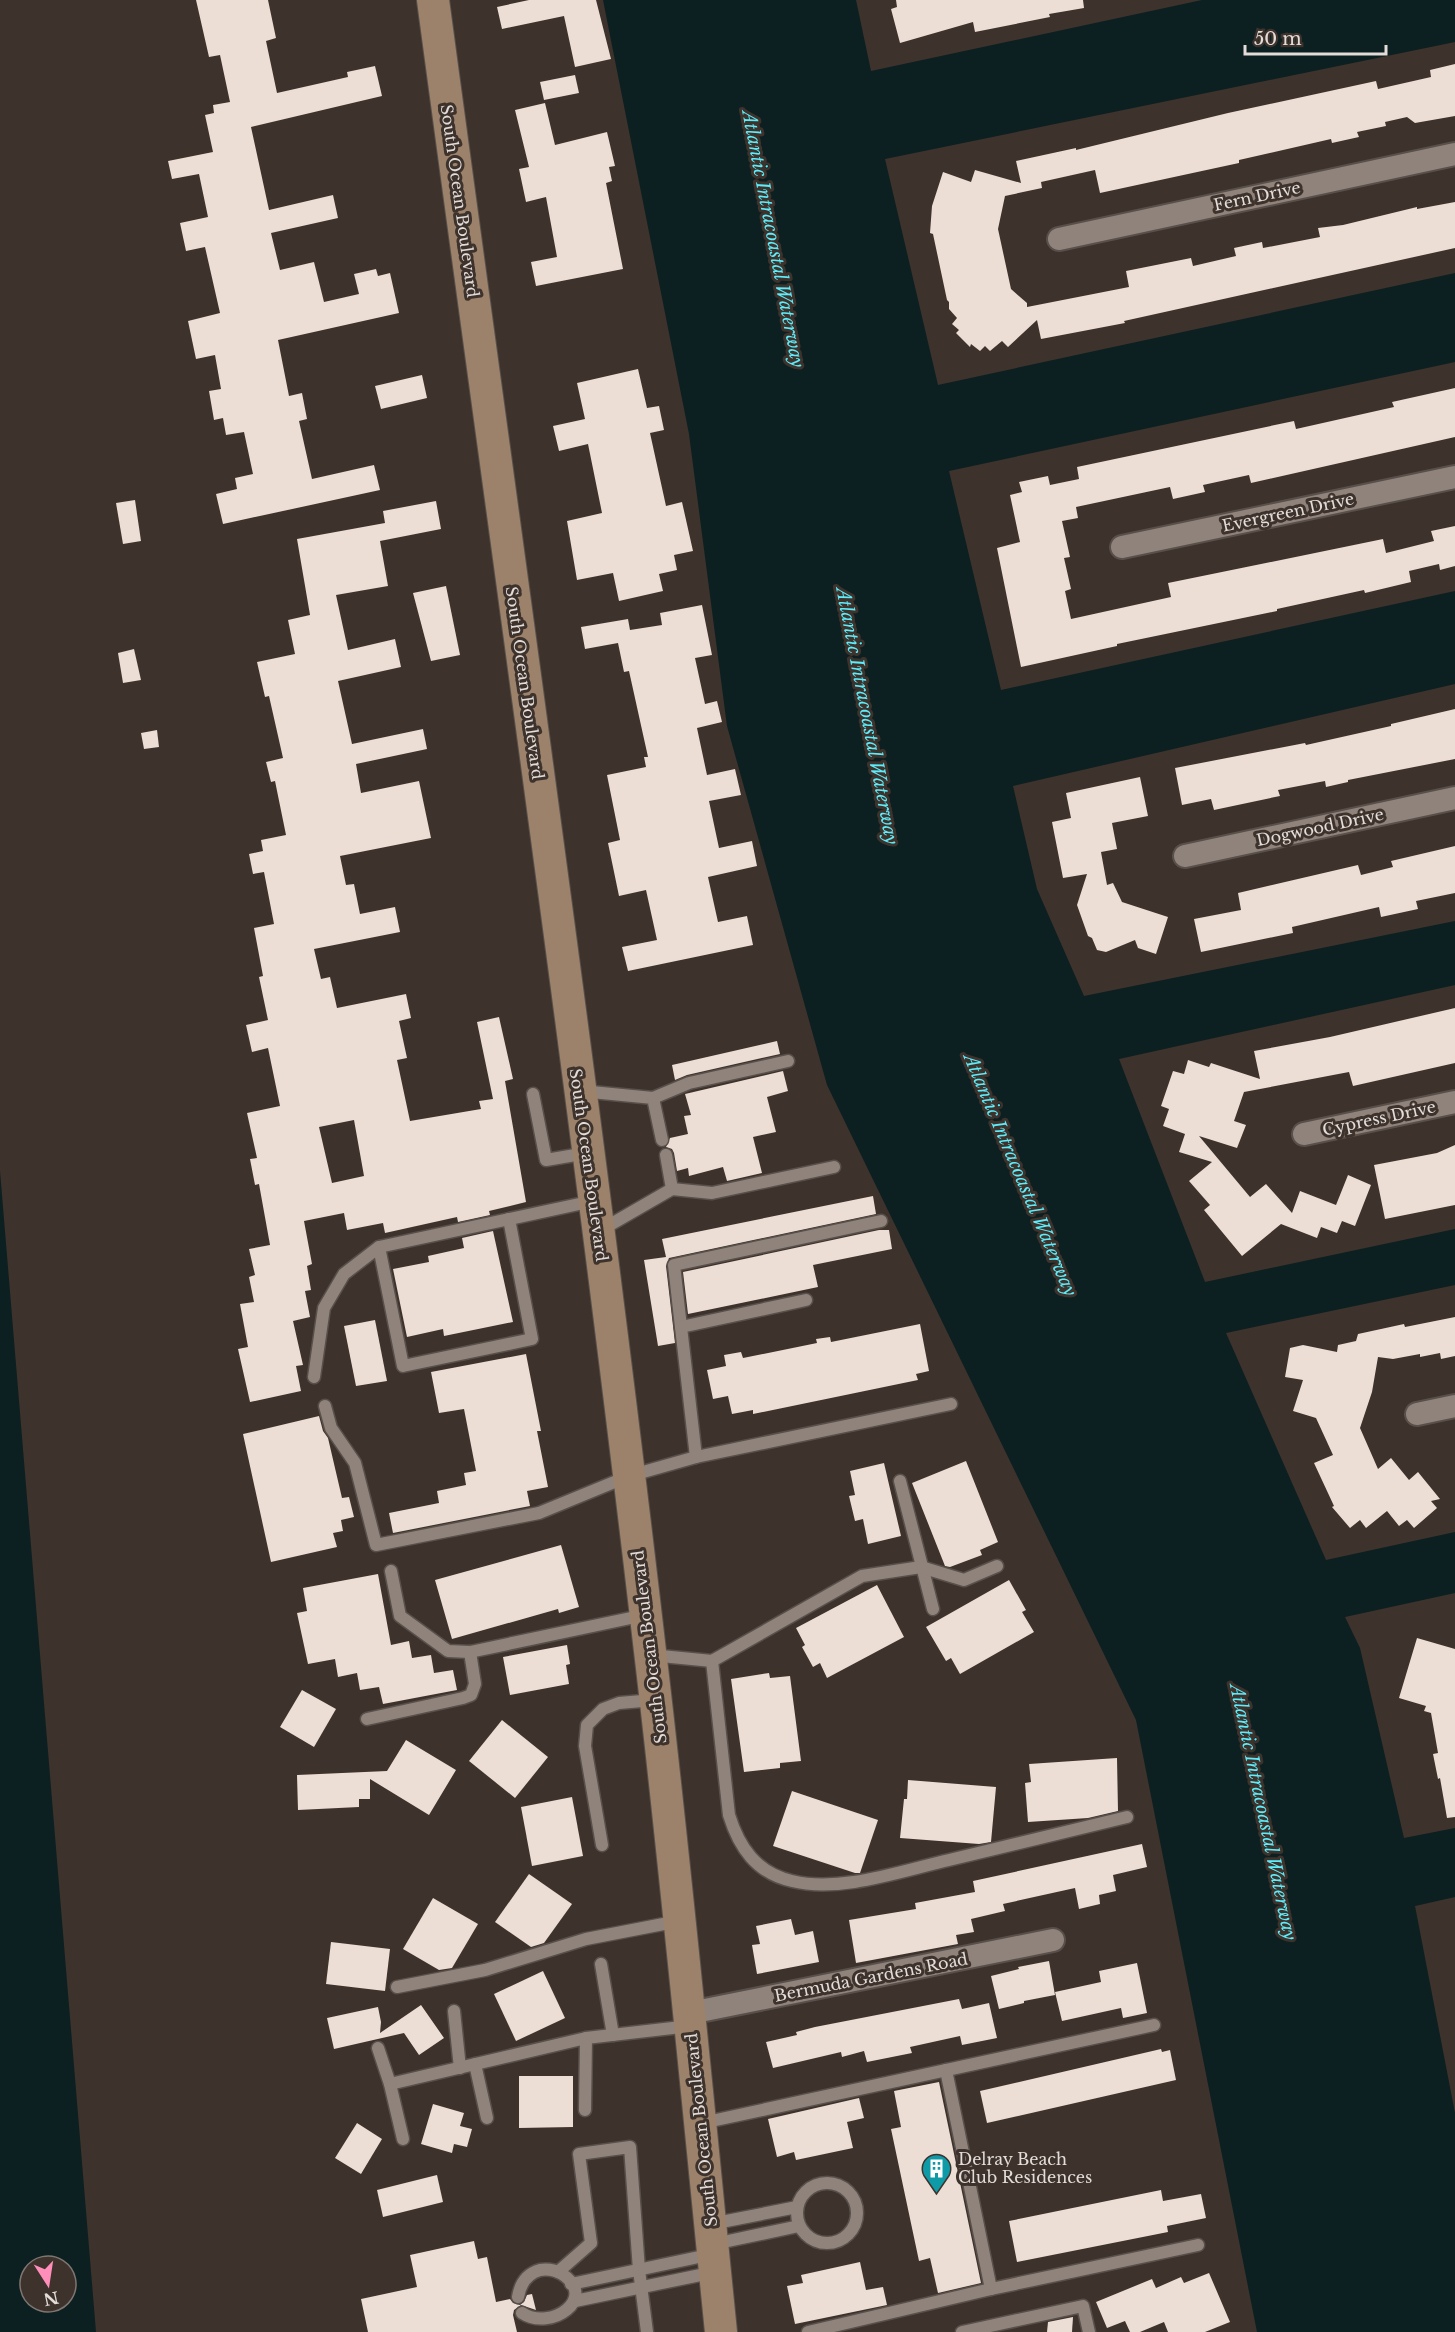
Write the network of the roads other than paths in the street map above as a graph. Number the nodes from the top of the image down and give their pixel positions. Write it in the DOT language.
graph roads {
  1 [pos="433,0"];
  2 [pos="1455,154"];
  3 [pos="1059,238"];
  4 [pos="1455,477"];
  5 [pos="1122,547"];
  6 [pos="1455,798"];
  7 [pos="1185,856"];
  8 [pos="788,1061"];
  9 [pos="579,1091"];
  10 [pos="533,1095"];
  11 [pos="653,1098"];
  12 [pos="1455,1102"];
  13 [pos="1304,1134"];
  14 [pos="662,1140"];
  15 [pos="588,1152"];
  16 [pos="666,1155"];
  17 [pos="834,1167"];
  18 [pos="672,1189"];
  19 [pos="594,1201"];
  20 [pos="509,1219"];
  21 [pos="881,1221"];
  22 [pos="598,1231"];
  23 [pos="379,1247"];
  24 [pos="806,1300"];
  25 [pos="681,1327"];
  26 [pos="314,1377"];
  27 [pos="951,1404"];
  28 [pos="1455,1406"];
  29 [pos="325,1407"];
  30 [pos="1417,1414"];
  31 [pos="696,1457"];
  32 [pos="629,1476"];
  33 [pos="900,1481"];
  34 [pos="997,1566"];
  35 [pos="921,1567"];
  36 [pos="391,1571"];
  37 [pos="933,1609"];
  38 [pos="646,1615"];
  39 [pos="470,1652"];
  40 [pos="651,1655"];
  41 [pos="712,1661"];
  42 [pos="656,1700"];
  43 [pos="367,1719"];
  44 [pos="1126,1817"];
  45 [pos="602,1845"];
  46 [pos="680,1921"];
  47 [pos="1053,1940"];
  48 [pos="601,1964"];
  49 [pos="397,1987"];
  50 [pos="454,2011"];
  51 [pos="691,2019"];
  52 [pos="1154,2025"];
  53 [pos="613,2035"];
  54 [pos="586,2038"];
  55 [pos="378,2048"];
  56 [pos="475,2064"];
  57 [pos="460,2068"];
  58 [pos="946,2070"];
  59 [pos="390,2084"];
  60 [pos="585,2110"];
  61 [pos="488,2118"];
  62 [pos="701,2123"];
  63 [pos="403,2139"];
  64 [pos="797,2207"];
  65 [pos="799,2226"];
  66 [pos="1198,2245"];
  67 [pos="713,2249"];
  68 [pos="639,2270"];
  69 [pos="558,2272"];
  70 [pos="571,2284"];
  71 [pos="641,2287"];
  72 [pos="991,2289"];
  73 [pos="518,2297"];
  74 [pos="575,2301"];
  75 [pos="522,2313"];
  76 [pos="553,2329"];
  77 [pos="647,2332"];
  78 [pos="722,2332"];
  79 [pos="808,2332"];
  80 [pos="962,2332"];
  81 [pos="1089,2332"];
  1 -- 9 [label="main road, South Ocean Boulevard"];
  2 -- 3 [label="street, Fern Drive"];
  4 -- 5 [label="street, Evergreen Drive"];
  6 -- 7 [label="street, Dogwood Drive"];
  8 -- 11 [label="lane"];
  9 -- 11 [label="lane"];
  9 -- 15 [label="main road, South Ocean Boulevard"];
  10 -- 15 [label="lane"];
  11 -- 14 [label="lane"];
  12 -- 13 [label="street, Cypress Drive"];
  15 -- 19 [label="main road, South Ocean Boulevard"];
  16 -- 18 [label="lane"];
  17 -- 18 [label="lane"];
  18 -- 22 [label="lane"];
  19 -- 20 [label="lane"];
  19 -- 22 [label="main road, South Ocean Boulevard"];
  20 -- 23 [label="lane"];
  20 -- 23 [label="lane"];
  21 -- 25 [label="lane"];
  22 -- 32 [label="main road, South Ocean Boulevard"];
  23 -- 26 [label="lane"];
  24 -- 25 [label="lane"];
  25 -- 31 [label="lane"];
  27 -- 31 [label="lane"];
  28 -- 30 [label="street"];
  29 -- 32 [label="lane"];
  31 -- 32 [label="lane"];
  32 -- 38 [label="main road, South Ocean Boulevard"];
  33 -- 35 [label="lane"];
  34 -- 35 [label="lane"];
  35 -- 37 [label="lane"];
  35 -- 41 [label="lane"];
  36 -- 39 [label="lane"];
  38 -- 39 [label="lane"];
  38 -- 40 [label="main road, South Ocean Boulevard"];
  39 -- 43 [label="lane"];
  40 -- 41 [label="lane"];
  40 -- 42 [label="main road, South Ocean Boulevard"];
  41 -- 44 [label="lane"];
  42 -- 45 [label="lane"];
  42 -- 46 [label="main road, South Ocean Boulevard"];
  46 -- 49 [label="lane"];
  46 -- 51 [label="main road, South Ocean Boulevard"];
  47 -- 51 [label="street, Bermuda Gardens Road"];
  48 -- 53 [label="lane"];
  50 -- 57 [label="lane"];
  51 -- 53 [label="lane"];
  51 -- 62 [label="main road, South Ocean Boulevard"];
  52 -- 58 [label="lane"];
  53 -- 54 [label="lane"];
  54 -- 56 [label="lane"];
  54 -- 60 [label="lane"];
  55 -- 59 [label="lane"];
  56 -- 57 [label="lane"];
  56 -- 61 [label="lane"];
  57 -- 59 [label="lane"];
  58 -- 62 [label="lane"];
  58 -- 72 [label="lane"];
  59 -- 63 [label="lane"];
  62 -- 67 [label="main road, South Ocean Boulevard"];
  64 -- 65 [label="lane"];
  64 -- 65 [label="lane"];
  64 -- 67 [label="lane"];
  65 -- 67 [label="lane"];
  66 -- 72 [label="lane"];
  67 -- 68 [label="lane"];
  67 -- 71 [label="lane"];
  67 -- 78 [label="main road, South Ocean Boulevard"];
  68 -- 69 [label="lane"];
  68 -- 70 [label="lane"];
  68 -- 71 [label="lane"];
  69 -- 70 [label="lane"];
  69 -- 73 [label="lane"];
  70 -- 74 [label="lane"];
  71 -- 74 [label="lane"];
  71 -- 77 [label="lane"];
  72 -- 79 [label="lane"];
  74 -- 76 [label="lane"];
  75 -- 76 [label="lane"];
  80 -- 81 [label="lane"];
}
